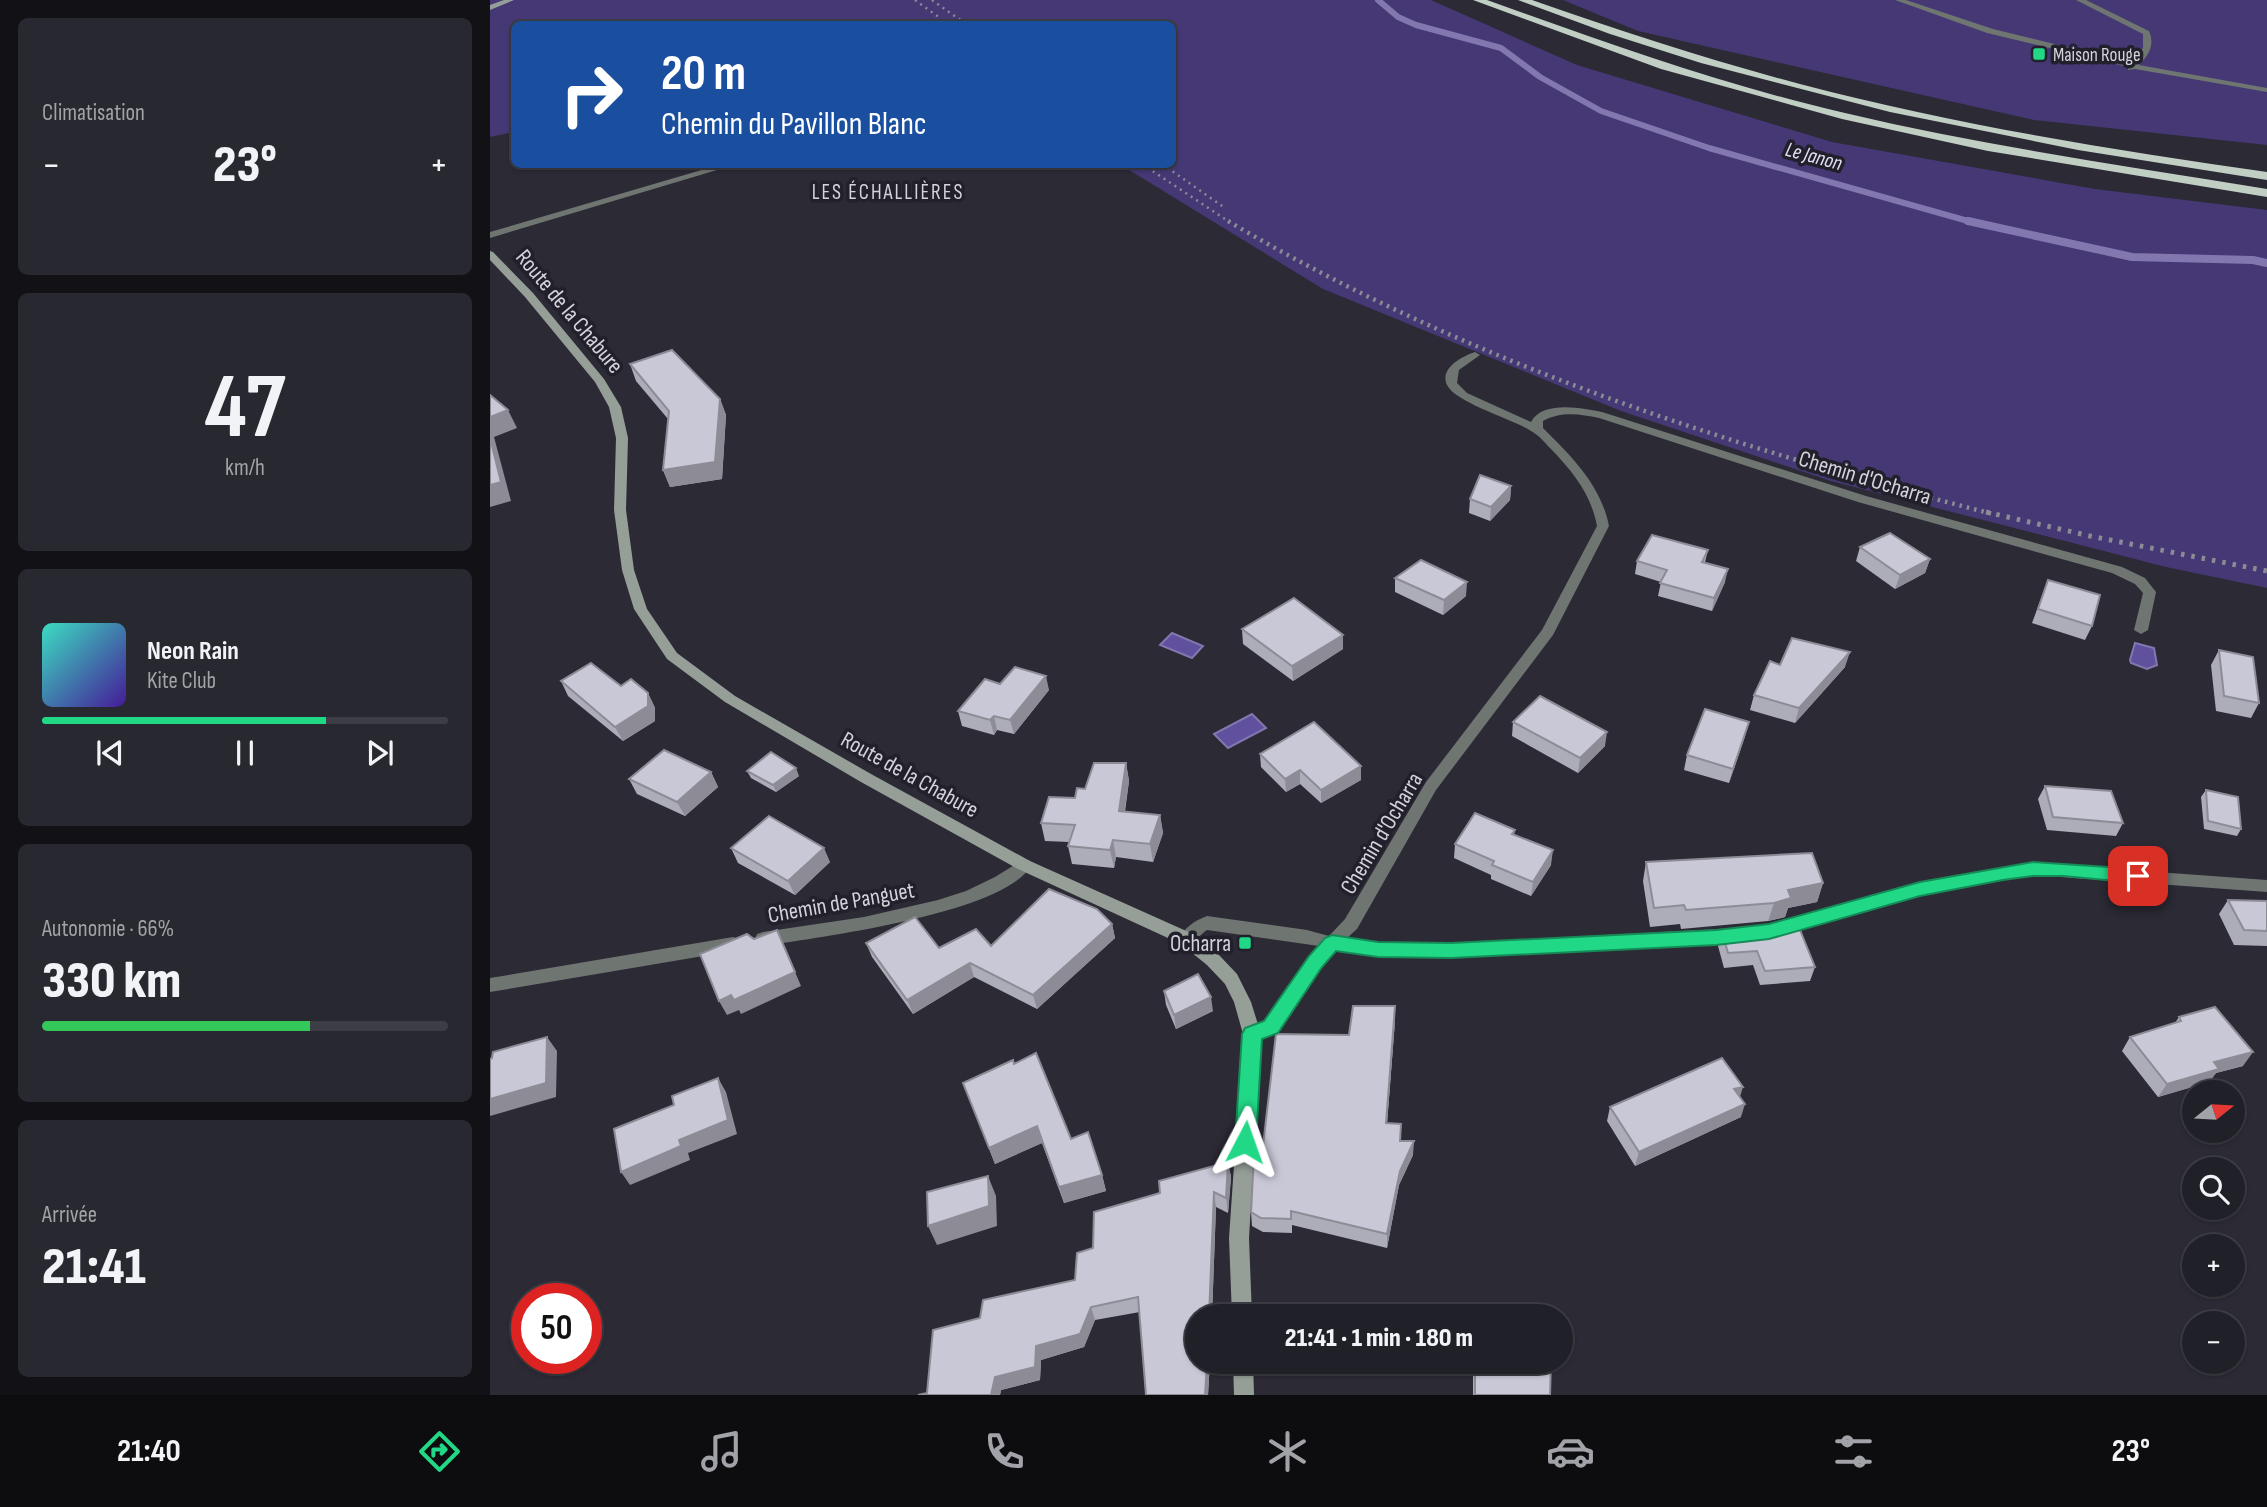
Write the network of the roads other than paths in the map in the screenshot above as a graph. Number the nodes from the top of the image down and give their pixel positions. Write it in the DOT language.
graph roads {
  1 [pos="509,0"];
  2 [pos="1478,0"];
  3 [pos="1523,0"];
  4 [pos="1899,0"];
  5 [pos="2080,0"];
  6 [pos="490,8"];
  7 [pos="2131,68"];
  8 [pos="2267,90"];
  9 [pos="719,168"];
  10 [pos="2267,176"];
  11 [pos="2267,193"];
  12 [pos="490,235"];
  13 [pos="490,254"];
  14 [pos="1475,355"];
  15 [pos="1537,429"];
  16 [pos="2141,630"];
  17 [pos="1024,865"];
  18 [pos="2267,886"];
  19 [pos="1187,939"];
  20 [pos="1332,943"];
  21 [pos="490,985"];
  22 [pos="1252,1034"];
  23 [pos="1241,1304"];
  24 [pos="1243,1374"];
  25 [pos="1244,1395"];
  1 -- 6 [label="main road"];
  2 -- 11 [label="highway"];
  3 -- 10 [label="highway"];
  4 -- 7 [label="street"];
  5 -- 7 [label="street"];
  7 -- 8 [label="street"];
  9 -- 12 [label="street"];
  13 -- 17 [label="main road, Route de la Chabure"];
  14 -- 15 [label="street, Chemin d'Ocharra"];
  15 -- 16 [label="street, Chemin d'Ocharra"];
  15 -- 20 [label="street, Chemin d'Ocharra"];
  17 -- 19 [label="main road, Route de la Chabure"];
  17 -- 21 [label="street, Chemin de Panguet"];
  18 -- 20 [label="street"];
  19 -- 20 [label="street"];
  19 -- 22 [label="main road, Route de la Chabure"];
  20 -- 22 [label="street, Chemin d'Ocharra"];
  22 -- 23 [label="main road, Route de la Chabure"];
  24 -- 25 [label="main road"];
}
